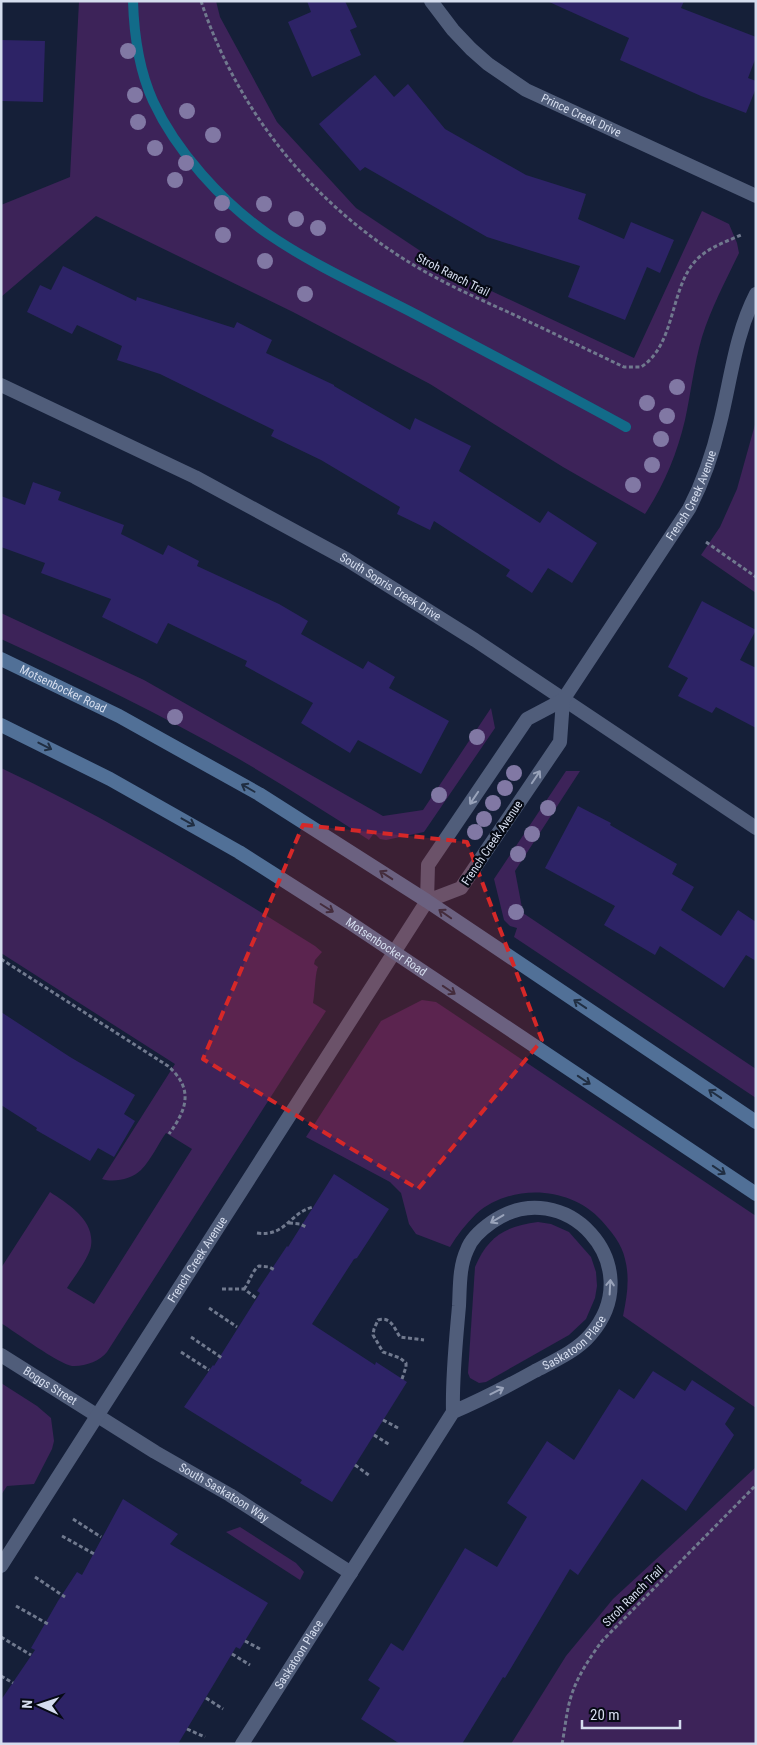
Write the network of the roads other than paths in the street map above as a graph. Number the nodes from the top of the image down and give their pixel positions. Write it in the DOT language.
graph roads {
  1 [pos="431,1"];
  2 [pos="756,196"];
  3 [pos="756,294"];
  4 [pos="1,385"];
  5 [pos="1,659"];
  6 [pos="563,700"];
  7 [pos="1,724"];
  8 [pos="756,828"];
  9 [pos="427,901"];
  10 [pos="394,953"];
  11 [pos="756,1122"];
  12 [pos="756,1194"];
  13 [pos="1,1355"];
  14 [pos="453,1412"];
  15 [pos="97,1416"];
  16 [pos="1,1566"];
  17 [pos="351,1573"];
  18 [pos="242,1744"];
  1 -- 2 [label="street, Prince Creek Drive"];
  3 -- 6 [label="street, French Creek Avenue"];
  4 -- 6 [label="street, South Sopris Creek Drive"];
  9 -- 5 [label="main road, Motsenbocker Road, one-way"];
  6 -- 8 [label="street, South Sopris Creek Drive"];
  6 -- 9 [label="street, French Creek Avenue, one-way"];
  9 -- 6 [label="street, French Creek Avenue, one-way"];
  7 -- 10 [label="main road, Motsenbocker Road, one-way"];
  9 -- 10 [label="street, French Creek Avenue"];
  11 -- 9 [label="main road, Motsenbocker Road, one-way"];
  10 -- 12 [label="main road, Motsenbocker Road, one-way"];
  10 -- 15 [label="street, French Creek Avenue"];
  13 -- 15 [label="street, Boggs Street"];
  14 -- 14 [label="street, Saskatoon Place, one-way"];
  14 -- 17 [label="street, Saskatoon Place"];
  15 -- 16 [label="street, French Creek Avenue"];
  15 -- 17 [label="street, South Saskatoon Way"];
  17 -- 18 [label="street, Saskatoon Place"];
}
